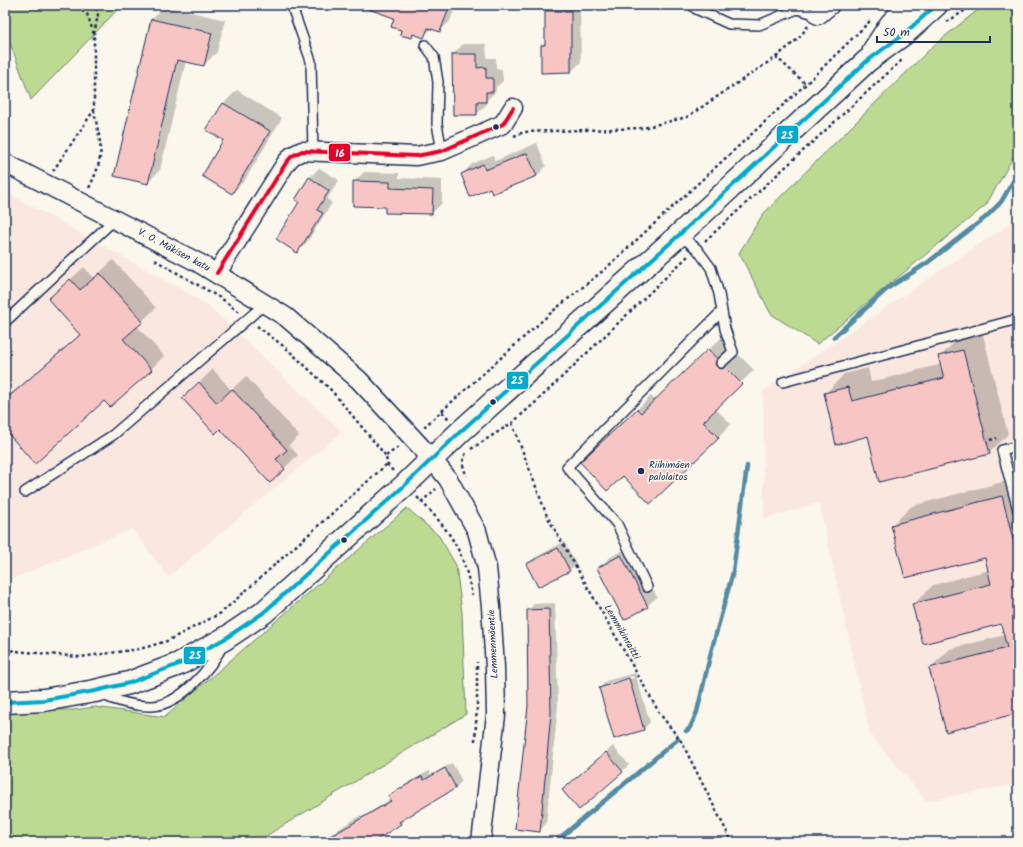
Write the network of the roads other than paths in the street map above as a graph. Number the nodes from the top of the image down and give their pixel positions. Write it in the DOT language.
graph roads {
  1 [pos="692,5"];
  2 [pos="910,5"];
  3 [pos="292,7"];
  4 [pos="824,10"];
  5 [pos="939,15"];
  6 [pos="425,46"];
  7 [pos="867,61"];
  8 [pos="513,108"];
  9 [pos="442,151"];
  10 [pos="313,152"];
  11 [pos="5,163"];
  12 [pos="114,220"];
  13 [pos="679,235"];
  14 [pos="217,273"];
  15 [pos="266,303"];
  16 [pos="722,311"];
  17 [pos="1018,319"];
  18 [pos="5,322"];
  19 [pos="721,363"];
  20 [pos="783,382"];
  21 [pos="1018,446"];
  22 [pos="432,459"];
  23 [pos="25,492"];
  24 [pos="1018,510"];
  25 [pos="647,587"];
  26 [pos="226,638"];
  27 [pos="95,692"];
  28 [pos="5,702"];
  29 [pos="481,842"];
  1 -- 4 [label="lane"];
  2 -- 7 [label="street"];
  3 -- 10 [label="lane"];
  5 -- 7 [label="street"];
  6 -- 9 [label="lane"];
  7 -- 13 [label="street"];
  8 -- 9 [label="street"];
  9 -- 10 [label="street"];
  10 -- 14 [label="street"];
  11 -- 12 [label="street, V. O. Mäkisen katu"];
  12 -- 14 [label="street, V. O. Mäkisen katu"];
  12 -- 18 [label="lane"];
  13 -- 16 [label="lane"];
  13 -- 22 [label="street"];
  14 -- 15 [label="street, V. O. Mäkisen katu"];
  15 -- 22 [label="street, V. O. Mäkisen katu"];
  15 -- 23 [label="lane"];
  16 -- 19 [label="lane"];
  16 -- 25 [label="lane"];
  17 -- 20 [label="lane"];
  21 -- 24 [label="lane"];
  22 -- 26 [label="street"];
  22 -- 29 [label="street, Lemmenmäentie"];
  26 -- 27 [label="street"];
  26 -- 27 [label="lane"];
  27 -- 28 [label="street"];
}
